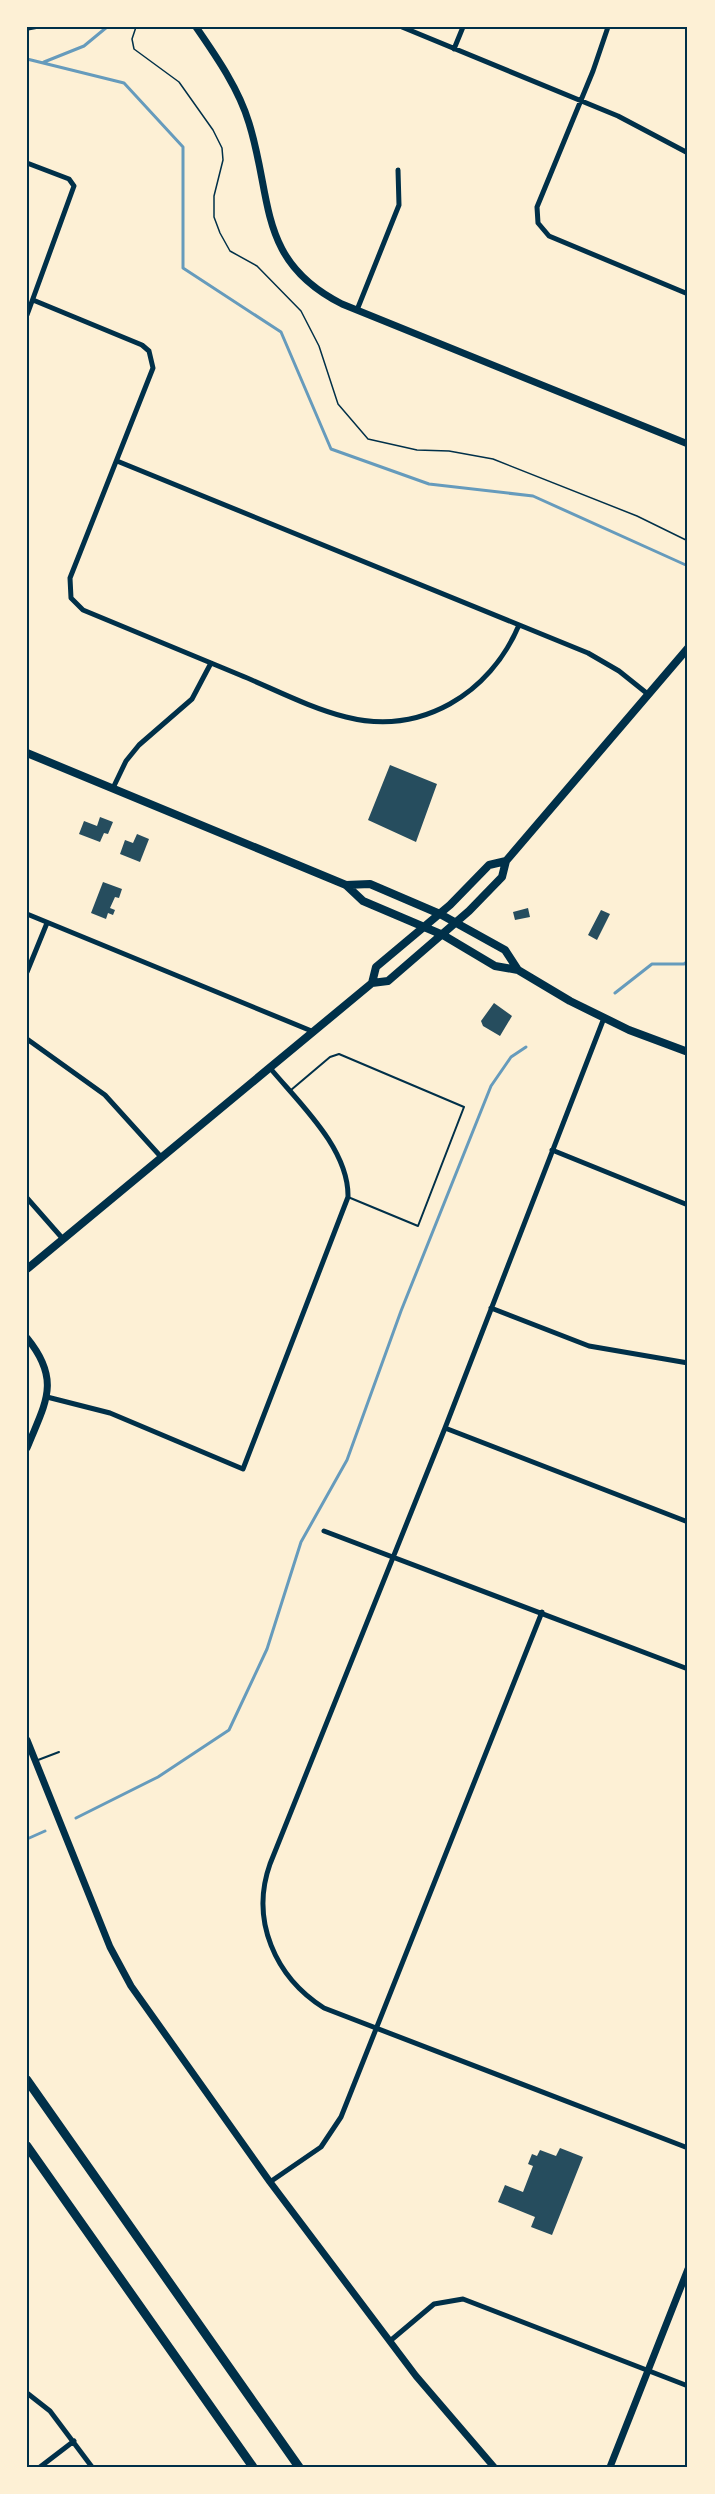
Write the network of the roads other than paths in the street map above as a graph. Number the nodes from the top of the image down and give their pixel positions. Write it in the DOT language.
graph roads {
  1 [pos="196,27"];
  2 [pos="402,27"];
  3 [pos="463,27"];
  4 [pos="608,27"];
  5 [pos="454,49"];
  6 [pos="581,101"];
  7 [pos="688,153"];
  8 [pos="27,163"];
  9 [pos="398,170"];
  10 [pos="688,294"];
  11 [pos="33,300"];
  12 [pos="357,310"];
  13 [pos="27,315"];
  14 [pos="688,444"];
  15 [pos="117,461"];
  16 [pos="519,625"];
  17 [pos="688,648"];
  18 [pos="211,663"];
  19 [pos="649,695"];
  20 [pos="27,753"];
  21 [pos="113,788"];
  22 [pos="506,861"];
  23 [pos="346,885"];
  24 [pos="440,914"];
  25 [pos="27,915"];
  26 [pos="458,922"];
  27 [pos="48,923"];
  28 [pos="424,927"];
  29 [pos="443,935"];
  30 [pos="518,970"];
  31 [pos="27,972"];
  32 [pos="372,983"];
  33 [pos="604,1018"];
  34 [pos="314,1032"];
  35 [pos="27,1039"];
  36 [pos="688,1052"];
  37 [pos="270,1068"];
  38 [pos="289,1092"];
  39 [pos="552,1150"];
  40 [pos="162,1159"];
  41 [pos="348,1197"];
  42 [pos="27,1198"];
  43 [pos="688,1205"];
  44 [pos="63,1239"];
  45 [pos="27,1269"];
  46 [pos="491,1308"];
  47 [pos="27,1338"];
  48 [pos="688,1363"];
  49 [pos="47,1397"];
  50 [pos="445,1428"];
  51 [pos="27,1448"];
  52 [pos="688,1522"];
  53 [pos="324,1531"];
  54 [pos="393,1556"];
  55 [pos="542,1612"];
  56 [pos="688,1669"];
  57 [pos="27,1740"];
  58 [pos="59,1752"];
  59 [pos="35,1761"];
  60 [pos="376,2029"];
  61 [pos="27,2080"];
  62 [pos="27,2146"];
  63 [pos="688,2148"];
  64 [pos="270,2182"];
  65 [pos="688,2269"];
  66 [pos="390,2341"];
  67 [pos="649,2370"];
  68 [pos="688,2386"];
  69 [pos="27,2392"];
  70 [pos="74,2441"];
  71 [pos="40,2467"];
  72 [pos="92,2467"];
  73 [pos="253,2467"];
  74 [pos="299,2467"];
  75 [pos="494,2467"];
  76 [pos="610,2467"];
  1 -- 12 [label="street"];
  2 -- 5 [label="street"];
  3 -- 5 [label="street"];
  4 -- 6 [label="street"];
  5 -- 6 [label="street"];
  6 -- 7 [label="street"];
  6 -- 10 [label="street"];
  8 -- 11 [label="street"];
  9 -- 12 [label="street"];
  11 -- 13 [label="street"];
  11 -- 15 [label="street"];
  12 -- 14 [label="street"];
  15 -- 16 [label="street"];
  15 -- 18 [label="street"];
  16 -- 18 [label="street"];
  16 -- 19 [label="street"];
  17 -- 19 [label="main road"];
  18 -- 21 [label="street"];
  19 -- 22 [label="main road"];
  20 -- 21 [label="main road"];
  21 -- 23 [label="main road"];
  22 -- 24 [label="main road"];
  22 -- 26 [label="main road"];
  23 -- 24 [label="main road"];
  23 -- 28 [label="main road"];
  24 -- 26 [label="main road"];
  24 -- 28 [label="main road"];
  25 -- 27 [label="street"];
  26 -- 29 [label="main road"];
  26 -- 30 [label="main road"];
  27 -- 31 [label="street"];
  27 -- 34 [label="street"];
  28 -- 29 [label="main road"];
  28 -- 32 [label="main road"];
  29 -- 30 [label="main road"];
  29 -- 32 [label="main road"];
  30 -- 33 [label="main road"];
  32 -- 34 [label="main road"];
  33 -- 36 [label="main road"];
  33 -- 39 [label="street"];
  34 -- 37 [label="main road"];
  35 -- 40 [label="street"];
  37 -- 38 [label="street"];
  37 -- 40 [label="main road"];
  38 -- 41 [label="street"];
  38 -- 41 [label="lane"];
  39 -- 43 [label="street"];
  39 -- 46 [label="street"];
  40 -- 44 [label="main road"];
  41 -- 49 [label="street"];
  42 -- 44 [label="street"];
  44 -- 45 [label="main road"];
  46 -- 48 [label="street"];
  46 -- 50 [label="street"];
  47 -- 49 [label="street"];
  49 -- 51 [label="street"];
  50 -- 52 [label="street"];
  50 -- 54 [label="street"];
  53 -- 54 [label="street"];
  54 -- 55 [label="street"];
  54 -- 60 [label="street"];
  55 -- 56 [label="street"];
  55 -- 60 [label="street"];
  57 -- 59 [label="street"];
  58 -- 59 [label="lane"];
  59 -- 64 [label="street"];
  60 -- 63 [label="street"];
  60 -- 64 [label="street"];
  61 -- 74 [label="highway"];
  62 -- 73 [label="highway"];
  64 -- 66 [label="street"];
  65 -- 67 [label="street"];
  66 -- 67 [label="street"];
  66 -- 75 [label="street"];
  67 -- 68 [label="street"];
  67 -- 76 [label="street"];
  69 -- 70 [label="street"];
  70 -- 71 [label="street"];
  70 -- 72 [label="street"];
}
